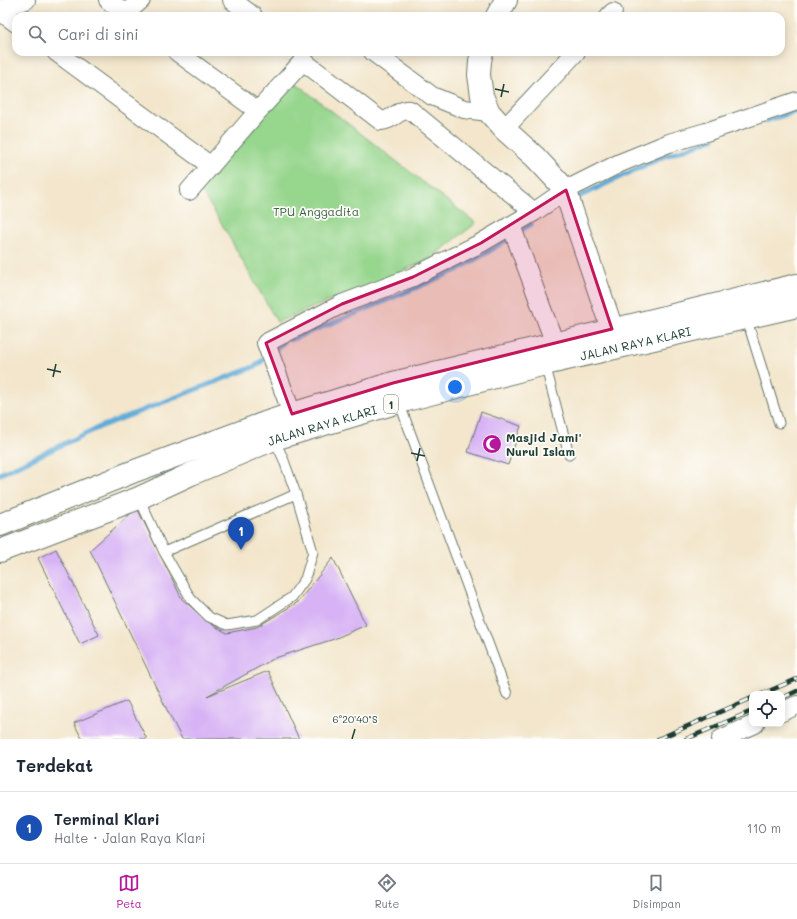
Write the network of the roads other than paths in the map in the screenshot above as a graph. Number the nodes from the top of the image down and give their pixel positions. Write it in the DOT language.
graph roads {
  1 [pos="26,0"];
  2 [pos="108,0"];
  3 [pos="141,0"];
  4 [pos="232,0"];
  5 [pos="506,0"];
  6 [pos="0,10"];
  7 [pos="122,12"];
  8 [pos="129,12"];
  9 [pos="248,12"];
  10 [pos="499,12"];
  11 [pos="12,20"];
  12 [pos="61,56"];
  13 [pos="182,56"];
  14 [pos="379,56"];
  15 [pos="481,56"];
  16 [pos="572,56"];
  17 [pos="302,57"];
  18 [pos="797,102"];
  19 [pos="258,111"];
  20 [pos="489,112"];
  21 [pos="504,129"];
  22 [pos="211,166"];
  23 [pos="189,191"];
  24 [pos="568,197"];
  25 [pos="534,212"];
  26 [pos="513,231"];
  27 [pos="797,285"];
  28 [pos="796,310"];
  29 [pos="746,317"];
  30 [pos="612,329"];
  31 [pos="555,344"];
  32 [pos="546,364"];
  33 [pos="399,402"];
  34 [pos="292,414"];
  35 [pos="779,423"];
  36 [pos="270,431"];
  37 [pos="569,455"];
  38 [pos="296,494"];
  39 [pos="139,498"];
  40 [pos="0,525"];
  41 [pos="0,551"];
  42 [pos="164,552"];
  43 [pos="507,694"];
  44 [pos="797,705"];
  45 [pos="785,711"];
  46 [pos="749,727"];
  47 [pos="721,739"];
  1 -- 6 [label="street"];
  2 -- 7 [label="street"];
  3 -- 8 [label="street"];
  4 -- 9 [label="street"];
  5 -- 10 [label="main road"];
  6 -- 11 [label="street"];
  12 -- 22 [label="street"];
  13 -- 19 [label="street"];
  14 -- 20 [label="street"];
  15 -- 20 [label="main road"];
  16 -- 21 [label="street"];
  17 -- 19 [label="street"];
  17 -- 25 [label="street"];
  18 -- 24 [label="street"];
  19 -- 22 [label="street"];
  20 -- 21 [label="main road"];
  21 -- 24 [label="main road"];
  22 -- 23 [label="street"];
  24 -- 25 [label="street"];
  24 -- 30 [label="main road"];
  25 -- 26 [label="street"];
  26 -- 31 [label="street"];
  26 -- 34 [label="street"];
  27 -- 30 [label="main road, JALAN RAYA KLARI / 1"];
  28 -- 29 [label="main road, JALAN RAYA KLARI / 1"];
  29 -- 32 [label="main road, JALAN RAYA KLARI / 1"];
  29 -- 35 [label="lane"];
  30 -- 31 [label="main road, JALAN RAYA KLARI / 1"];
  31 -- 34 [label="main road, JALAN RAYA KLARI / 1"];
  32 -- 33 [label="main road, JALAN RAYA KLARI / 1"];
  32 -- 37 [label="lane"];
  33 -- 36 [label="main road, JALAN RAYA KLARI / 1"];
  33 -- 43 [label="lane"];
  34 -- 36 [label="main road, JALAN RAYA KLARI / 1"];
  36 -- 38 [label="lane"];
  36 -- 39 [label="main road, JALAN RAYA KLARI / 1"];
  36 -- 40 [label="main road, JALAN RAYA KLARI / 1"];
  38 -- 42 [label="lane"];
  38 -- 42 [label="lane"];
  39 -- 41 [label="main road, JALAN RAYA KLARI / 1"];
  39 -- 42 [label="lane"];
  44 -- 45 [label="street"];
  46 -- 47 [label="street"];
}
